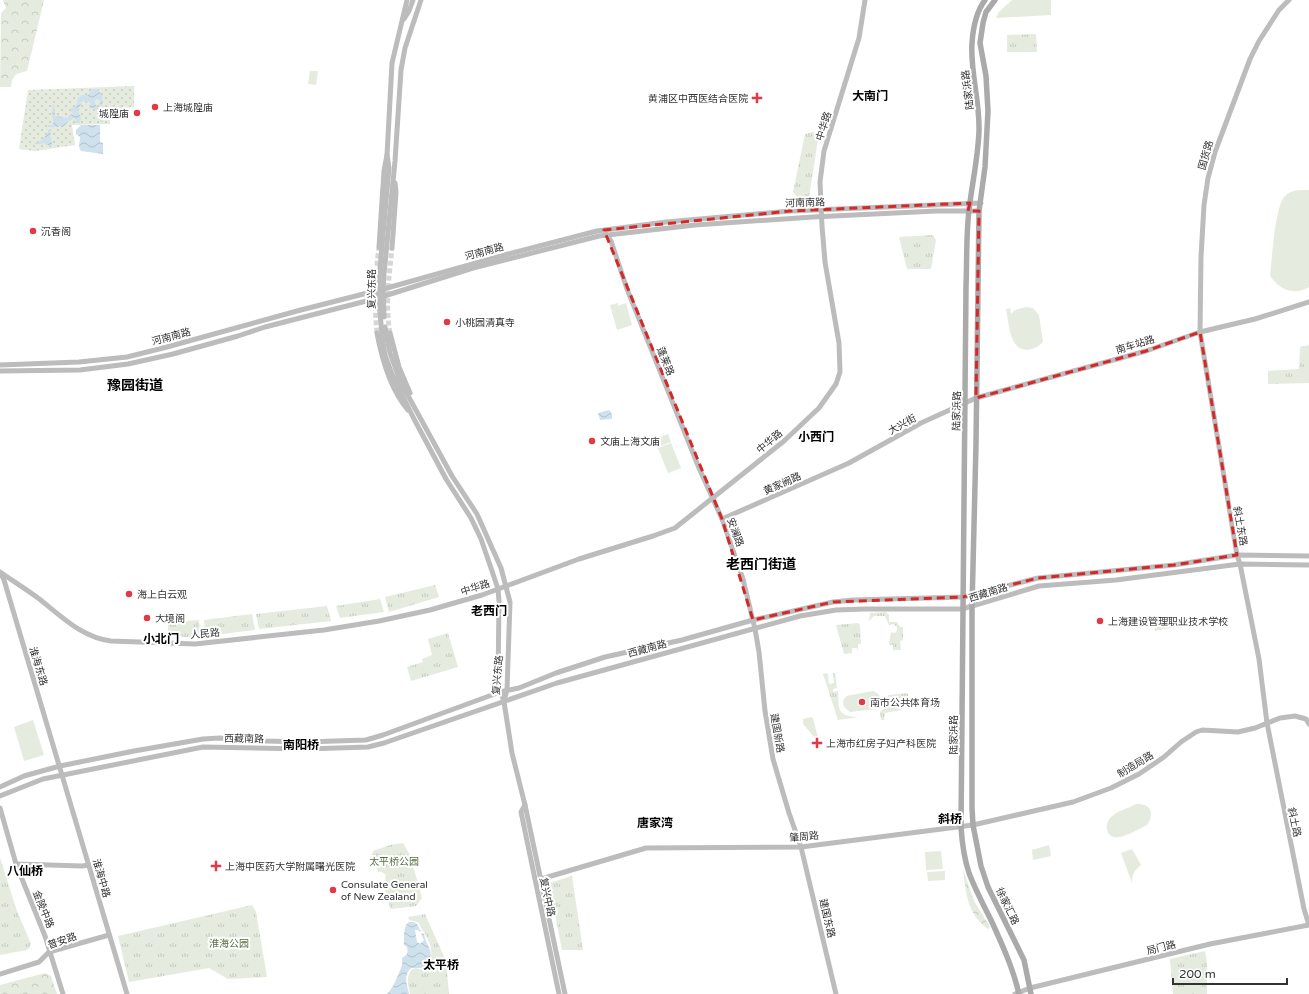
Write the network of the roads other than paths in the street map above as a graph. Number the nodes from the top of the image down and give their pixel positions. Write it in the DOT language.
graph roads {
  1 [pos="407,0"];
  2 [pos="413,0"];
  3 [pos="419,0"];
  4 [pos="865,0"];
  5 [pos="985,0"];
  6 [pos="995,0"];
  7 [pos="1289,0"];
  8 [pos="400,25"];
  9 [pos="387,155"];
  10 [pos="394,172"];
  11 [pos="970,203"];
  12 [pos="981,203"];
  13 [pos="821,211"];
  14 [pos="968,211"];
  15 [pos="979,211"];
  16 [pos="821,217"];
  17 [pos="604,230"];
  18 [pos="607,235"];
  19 [pos="379,247"];
  20 [pos="392,248"];
  21 [pos="380,289"];
  22 [pos="380,297"];
  23 [pos="1309,302"];
  24 [pos="1200,332"];
  25 [pos="377,333"];
  26 [pos="390,333"];
  27 [pos="0,365"];
  28 [pos="0,372"];
  29 [pos="976,398"];
  30 [pos="965,402"];
  31 [pos="419,414"];
  32 [pos="413,417"];
  33 [pos="849,463"];
  34 [pos="712,498"];
  35 [pos="722,519"];
  36 [pos="1237,555"];
  37 [pos="1309,556"];
  38 [pos="1240,564"];
  39 [pos="1309,565"];
  40 [pos="0,572"];
  41 [pos="506,585"];
  42 [pos="498,589"];
  43 [pos="972,595"];
  44 [pos="963,597"];
  45 [pos="972,607"];
  46 [pos="962,609"];
  47 [pos="753,620"];
  48 [pos="336,629"];
  49 [pos="756,629"];
  50 [pos="507,690"];
  51 [pos="500,692"];
  52 [pos="504,702"];
  53 [pos="1267,723"];
  54 [pos="1309,724"];
  55 [pos="60,766"];
  56 [pos="62,774"];
  57 [pos="0,787"];
  58 [pos="0,796"];
  59 [pos="525,805"];
  60 [pos="0,808"];
  61 [pos="972,825"];
  62 [pos="961,827"];
  63 [pos="801,847"];
  64 [pos="16,864"];
  65 [pos="89,865"];
  66 [pos="541,879"];
  67 [pos="1309,925"];
  68 [pos="109,935"];
  69 [pos="50,952"];
  70 [pos="0,974"];
  71 [pos="1031,991"];
  72 [pos="1017,993"];
  73 [pos="63,994"];
  74 [pos="127,994"];
  75 [pos="559,994"];
  76 [pos="565,994"];
  77 [pos="836,994"];
  1 -- 8 [label="main road, 复兴东路"];
  2 -- 8 [label="main road"];
  3 -- 10 [label="main road, 复兴东路"];
  4 -- 13 [label="main road, 中华路"];
  5 -- 11 [label="main road, 陆家浜路"];
  6 -- 12 [label="main road, 陆家浜路"];
  7 -- 24 [label="main road, 国货路"];
  8 -- 9 [label="main road, 复兴东路"];
  9 -- 19 [label="main road, 复兴东路"];
  9 -- 21 [label="main road, 复兴东路"];
  10 -- 20 [label="main road, 复兴东路"];
  10 -- 21 [label="main road, 复兴东路"];
  11 -- 12 [label="main road, 河南南路"];
  11 -- 13 [label="main road, 河南南路"];
  11 -- 14 [label="main road, 陆家浜路"];
  12 -- 15 [label="main road, 陆家浜路"];
  13 -- 16 [label="main road, 中华路"];
  13 -- 17 [label="main road, 河南南路"];
  14 -- 15 [label="main road, 河南南路"];
  14 -- 16 [label="main road, 河南南路"];
  14 -- 30 [label="main road, 陆家浜路"];
  15 -- 29 [label="main road, 陆家浜路"];
  16 -- 18 [label="main road, 河南南路"];
  16 -- 34 [label="main road, 中华路"];
  17 -- 18 [label="main road, 蓬莱路"];
  17 -- 21 [label="main road, 河南南路"];
  18 -- 22 [label="main road, 河南南路"];
  18 -- 34 [label="main road, 蓬莱路"];
  21 -- 22 [label="main road, 复兴东路"];
  21 -- 27 [label="main road, 河南南路"];
  22 -- 28 [label="main road, 河南南路"];
  22 -- 31 [label="main road, 复兴东路"];
  22 -- 32 [label="main road, 复兴东路"];
  23 -- 24 [label="main road, 南车站路"];
  24 -- 29 [label="main road, 南车站路"];
  24 -- 36 [label="main road, 斜土东路"];
  25 -- 32 [label="main road, 复兴东路"];
  26 -- 31 [label="main road, 复兴东路"];
  29 -- 30 [label="main road, 南车站路"];
  29 -- 43 [label="main road, 陆家浜路"];
  30 -- 33 [label="main road, 大兴街"];
  30 -- 44 [label="main road, 陆家浜路"];
  31 -- 41 [label="main road, 复兴东路"];
  32 -- 42 [label="main road, 复兴东路"];
  33 -- 35 [label="main road, 黄家阙路"];
  34 -- 35 [label="main road, 安澜路"];
  34 -- 41 [label="main road, 中华路"];
  35 -- 47 [label="main road, 安澜路"];
  36 -- 37 [label="main road, 西藏南路"];
  36 -- 38 [label="main road, 斜土东路"];
  36 -- 43 [label="main road, 西藏南路"];
  38 -- 39 [label="main road, 西藏南路"];
  38 -- 45 [label="main road, 西藏南路"];
  38 -- 53 [label="main road, 斜土东路"];
  40 -- 48 [label="main road, 人民路"];
  40 -- 55 [label="main road, 淮海东路"];
  41 -- 42 [label="main road, 中华路"];
  41 -- 50 [label="main road, 复兴东路"];
  42 -- 48 [label="main road, 中华路"];
  42 -- 51 [label="main road, 复兴东路"];
  43 -- 44 [label="main road, 西藏南路"];
  43 -- 45 [label="main road, 陆家浜路"];
  44 -- 46 [label="main road, 陆家浜路"];
  44 -- 47 [label="main road, 西藏南路"];
  45 -- 46 [label="main road, 西藏南路"];
  45 -- 61 [label="main road, 陆家浜路"];
  46 -- 49 [label="main road, 西藏南路"];
  46 -- 62 [label="main road, 陆家浜路"];
  47 -- 49 [label="main road, 建国新路"];
  47 -- 50 [label="main road, 西藏南路"];
  49 -- 52 [label="main road, 西藏南路"];
  49 -- 63 [label="main road, 建国新路"];
  50 -- 51 [label="main road, 西藏南路"];
  50 -- 52 [label="main road, 复兴东路"];
  51 -- 52 [label="main road, 复兴东路"];
  51 -- 55 [label="main road, 西藏南路"];
  52 -- 56 [label="main road, 西藏南路"];
  52 -- 59 [label="main road, 复兴中路"];
  53 -- 54 [label="main road, 制造局路"];
  53 -- 61 [label="main road, 制造局路"];
  53 -- 67 [label="main road, 斜土路"];
  55 -- 56 [label="main road, 淮海中路"];
  55 -- 57 [label="main road, 西藏南路"];
  56 -- 58 [label="main road, 西藏南路"];
  56 -- 65 [label="main road, 淮海中路"];
  59 -- 66 [label="main road, 复兴中路"];
  59 -- 75 [label="main road, 复兴中路"];
  60 -- 64 [label="main road, 金陵中路"];
  61 -- 62 [label="main road, 制造局路"];
  61 -- 71 [label="main road, 徐家汇路"];
  62 -- 63 [label="main road, 肇周路"];
  62 -- 72 [label="main road"];
  63 -- 66 [label="main road, 肇周路"];
  63 -- 77 [label="main road, 建国东路"];
  64 -- 65 [label="main road"];
  64 -- 69 [label="main road, 金陵中路"];
  65 -- 68 [label="main road, 淮海中路"];
  66 -- 76 [label="main road, 复兴中路"];
  67 -- 71 [label="main road, 局门路"];
  68 -- 69 [label="main road, 普安路"];
  68 -- 74 [label="main road, 淮海中路"];
  69 -- 70 [label="main road, 普安路"];
  69 -- 73 [label="main road, 金陵中路"];
  71 -- 72 [label="main road, 局门路"];
}
